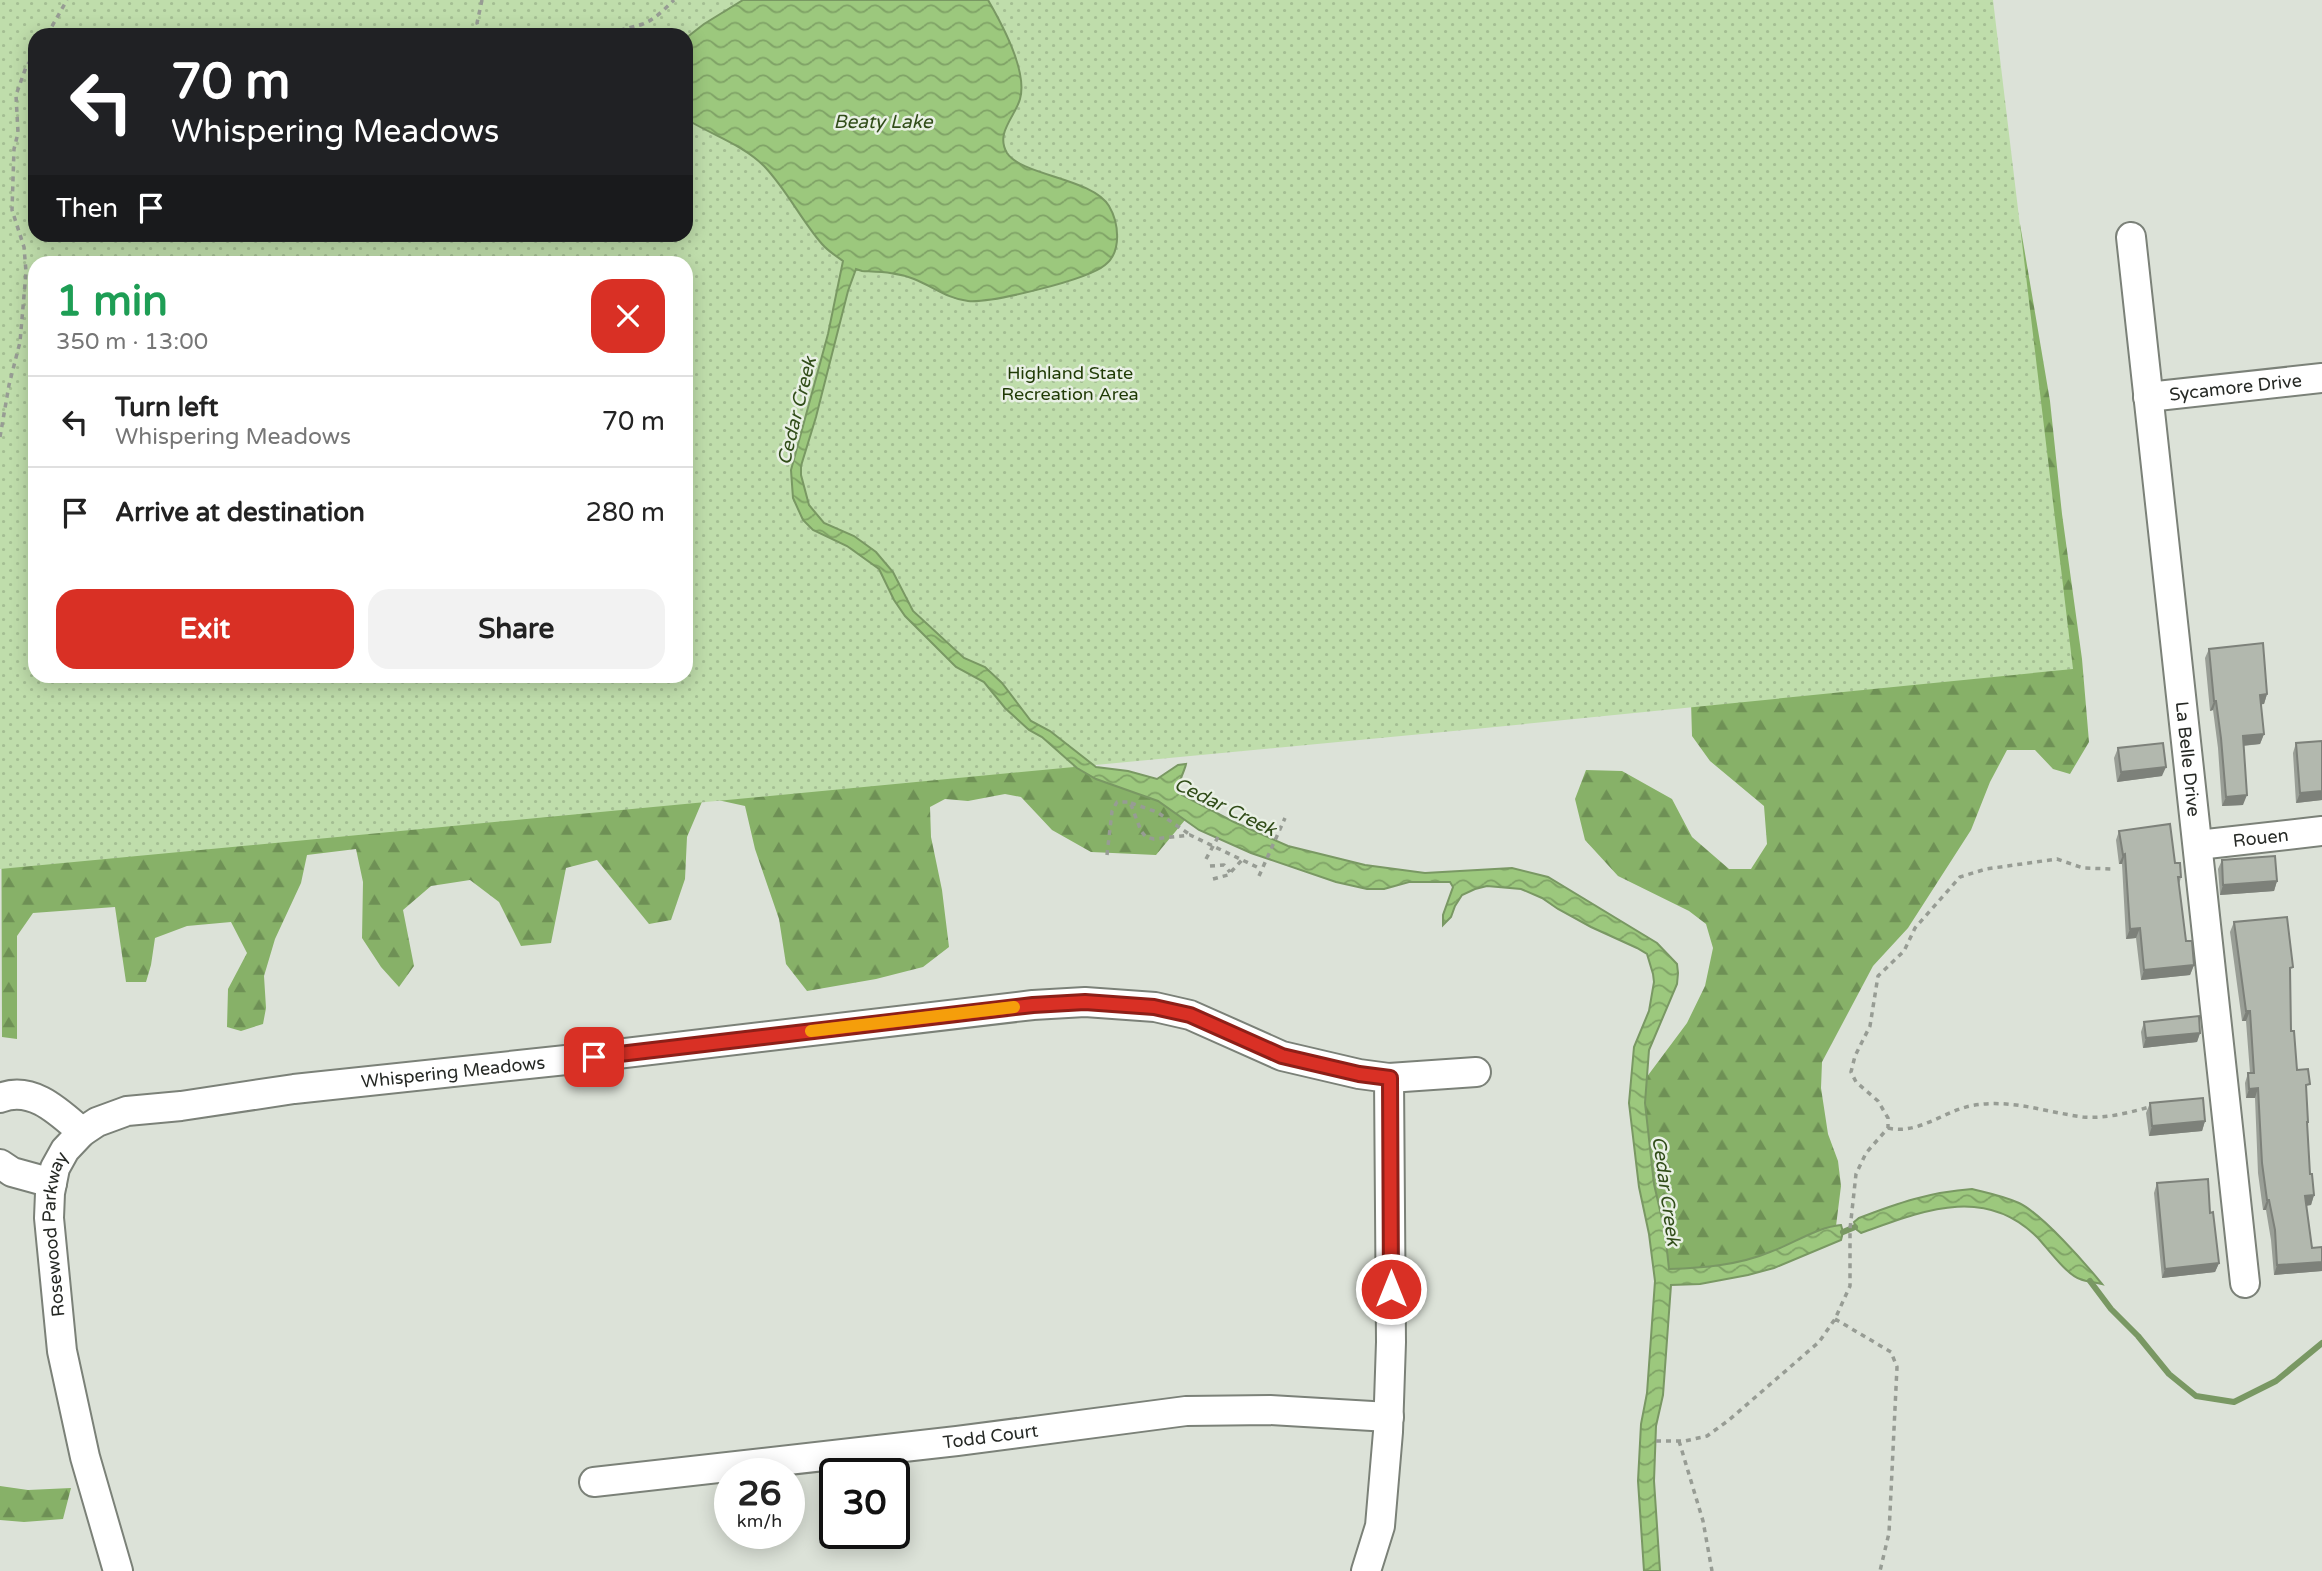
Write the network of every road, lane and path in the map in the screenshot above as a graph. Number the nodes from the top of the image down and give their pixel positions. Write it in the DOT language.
graph roads {
  1 [pos="67,0"];
  2 [pos="482,0"];
  3 [pos="674,0"];
  4 [pos="51,28"];
  5 [pos="479,28"];
  6 [pos="624,28"];
  7 [pos="28,64"];
  8 [pos="2131,237"];
  9 [pos="2322,378"];
  10 [pos="2148,397"];
  11 [pos="0,437"];
  12 [pos="1130,802"];
  13 [pos="1285,818"];
  14 [pos="2322,831"];
  15 [pos="1190,835"];
  16 [pos="1217,837"];
  17 [pos="1212,845"];
  18 [pos="2198,845"];
  19 [pos="1107,855"];
  20 [pos="1206,859"];
  21 [pos="1242,860"];
  22 [pos="1210,866"];
  23 [pos="1262,867"];
  24 [pos="2113,869"];
  25 [pos="1230,872"];
  26 [pos="1259,876"];
  27 [pos="1213,879"];
  28 [pos="1476,1072"];
  29 [pos="1390,1078"];
  30 [pos="0,1098"];
  31 [pos="2158,1105"];
  32 [pos="141,1110"];
  33 [pos="1888,1128"];
  34 [pos="82,1132"];
  35 [pos="0,1164"];
  36 [pos="52,1183"];
  37 [pos="2245,1283"];
  38 [pos="1835,1319"];
  39 [pos="1389,1417"];
  40 [pos="1656,1441"];
  41 [pos="1679,1441"];
  42 [pos="594,1482"];
  43 [pos="118,1571"];
  44 [pos="1366,1571"];
  45 [pos="1712,1571"];
  46 [pos="1880,1571"];
  1 -- 4 [label="path"];
  2 -- 5 [label="path"];
  3 -- 6 [label="path"];
  7 -- 11 [label="path"];
  8 -- 10 [label="street, La Belle Drive"];
  9 -- 10 [label="street, Sycamore Drive"];
  10 -- 18 [label="street, La Belle Drive"];
  12 -- 15 [label="path"];
  12 -- 15 [label="path"];
  12 -- 19 [label="path"];
  13 -- 23 [label="path"];
  14 -- 18 [label="street, Rouen"];
  15 -- 17 [label="path"];
  16 -- 17 [label="path"];
  17 -- 20 [label="path"];
  17 -- 21 [label="path"];
  18 -- 37 [label="street, La Belle Drive"];
  21 -- 23 [label="path"];
  21 -- 25 [label="path"];
  22 -- 25 [label="path"];
  23 -- 26 [label="path"];
  24 -- 33 [label="path"];
  25 -- 27 [label="path"];
  28 -- 29 [label="street, Whispering Meadows"];
  29 -- 32 [label="street, Whispering Meadows"];
  29 -- 39 [label="street"];
  30 -- 34 [label="street"];
  31 -- 33 [label="path"];
  32 -- 34 [label="street, Rosewood Parkway"];
  33 -- 38 [label="path"];
  34 -- 36 [label="street, Rosewood Parkway"];
  35 -- 36 [label="street"];
  36 -- 43 [label="street, Rosewood Parkway"];
  38 -- 41 [label="path"];
  38 -- 46 [label="path"];
  39 -- 42 [label="street, Todd Court"];
  39 -- 44 [label="street"];
  40 -- 41 [label="path"];
  41 -- 45 [label="path"];
}
